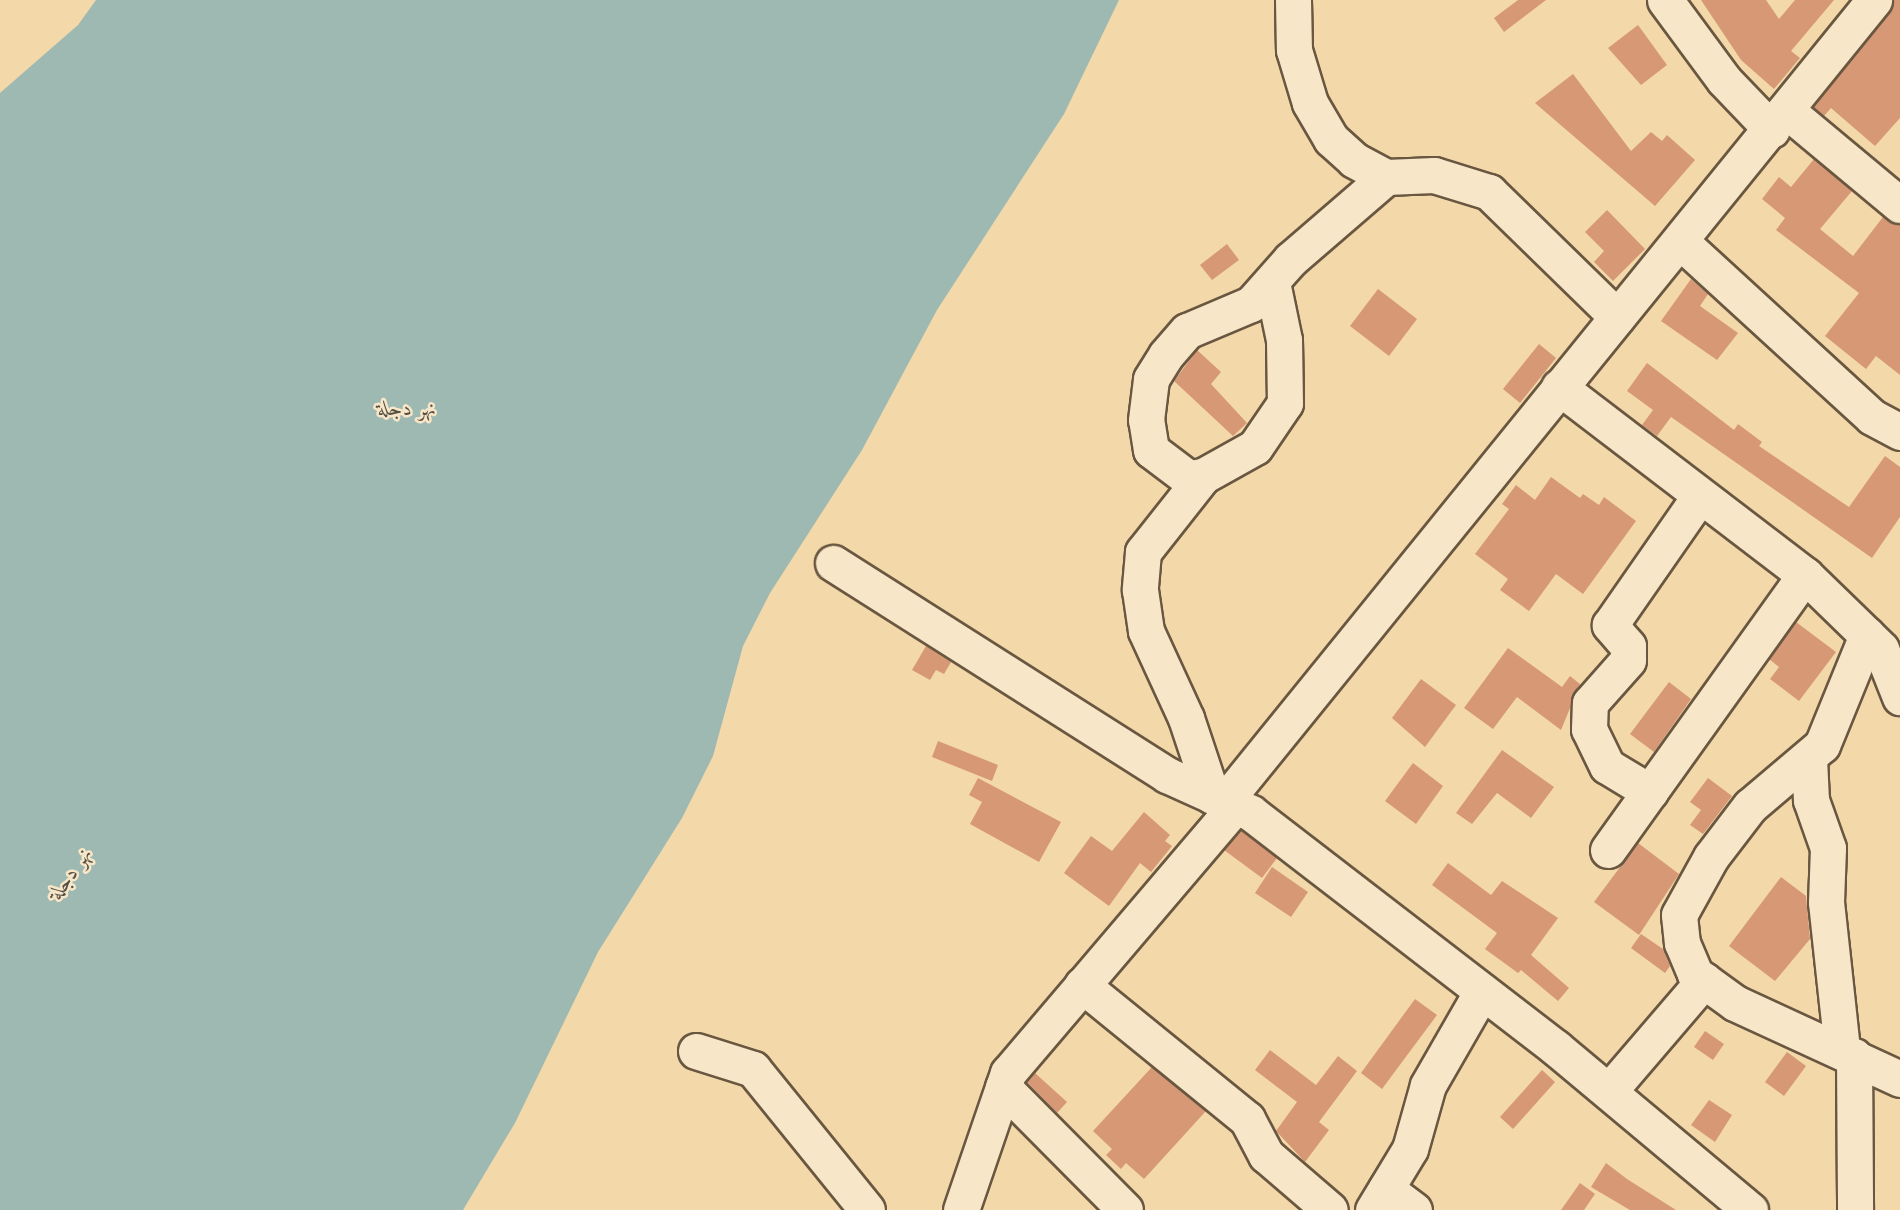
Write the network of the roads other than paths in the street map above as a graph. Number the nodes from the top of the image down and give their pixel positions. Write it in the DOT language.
graph roads {
  1 [pos="1293,0"];
  2 [pos="1665,0"];
  3 [pos="1874,0"];
  4 [pos="1779,120"];
  5 [pos="1386,177"];
  6 [pos="1900,205"];
  7 [pos="1680,241"];
  8 [pos="1272,282"];
  9 [pos="1617,317"];
  10 [pos="1559,387"];
  11 [pos="1900,432"];
  12 [pos="1203,476"];
  13 [pos="1699,497"];
  14 [pos="834,563"];
  15 [pos="1805,575"];
  16 [pos="1867,635"];
  17 [pos="1899,688"];
  18 [pos="1809,758"];
  19 [pos="1650,792"];
  20 [pos="1224,801"];
  21 [pos="1608,850"];
  22 [pos="1704,980"];
  23 [pos="1082,985"];
  24 [pos="1482,990"];
  25 [pos="696,1051"];
  26 [pos="1848,1054"];
  27 [pos="1900,1079"];
  28 [pos="1003,1087"];
  29 [pos="1609,1091"];
  30 [pos="1379,1200"];
  31 [pos="867,1210"];
  32 [pos="961,1210"];
  33 [pos="1125,1210"];
  34 [pos="1330,1210"];
  35 [pos="1414,1210"];
  36 [pos="1750,1210"];
  37 [pos="1855,1210"];
  1 -- 5 [label="street"];
  2 -- 4 [label="street"];
  3 -- 4 [label="street"];
  4 -- 6 [label="street"];
  4 -- 7 [label="street"];
  5 -- 8 [label="street"];
  5 -- 9 [label="street"];
  7 -- 9 [label="street"];
  7 -- 11 [label="street"];
  8 -- 12 [label="street"];
  8 -- 12 [label="street"];
  9 -- 10 [label="street"];
  10 -- 13 [label="street"];
  10 -- 20 [label="street"];
  12 -- 20 [label="street"];
  13 -- 15 [label="street"];
  13 -- 19 [label="street"];
  14 -- 20 [label="street"];
  15 -- 16 [label="street"];
  15 -- 19 [label="street"];
  16 -- 17 [label="street"];
  16 -- 18 [label="street"];
  18 -- 22 [label="street"];
  18 -- 26 [label="street"];
  19 -- 21 [label="street"];
  20 -- 23 [label="street"];
  20 -- 24 [label="street"];
  22 -- 26 [label="street"];
  22 -- 29 [label="street"];
  23 -- 28 [label="street"];
  23 -- 34 [label="street"];
  24 -- 29 [label="street"];
  24 -- 30 [label="street"];
  25 -- 31 [label="street"];
  26 -- 27 [label="street"];
  26 -- 37 [label="street"];
  28 -- 32 [label="street"];
  28 -- 33 [label="street"];
  29 -- 36 [label="street"];
  30 -- 35 [label="street"];
}
